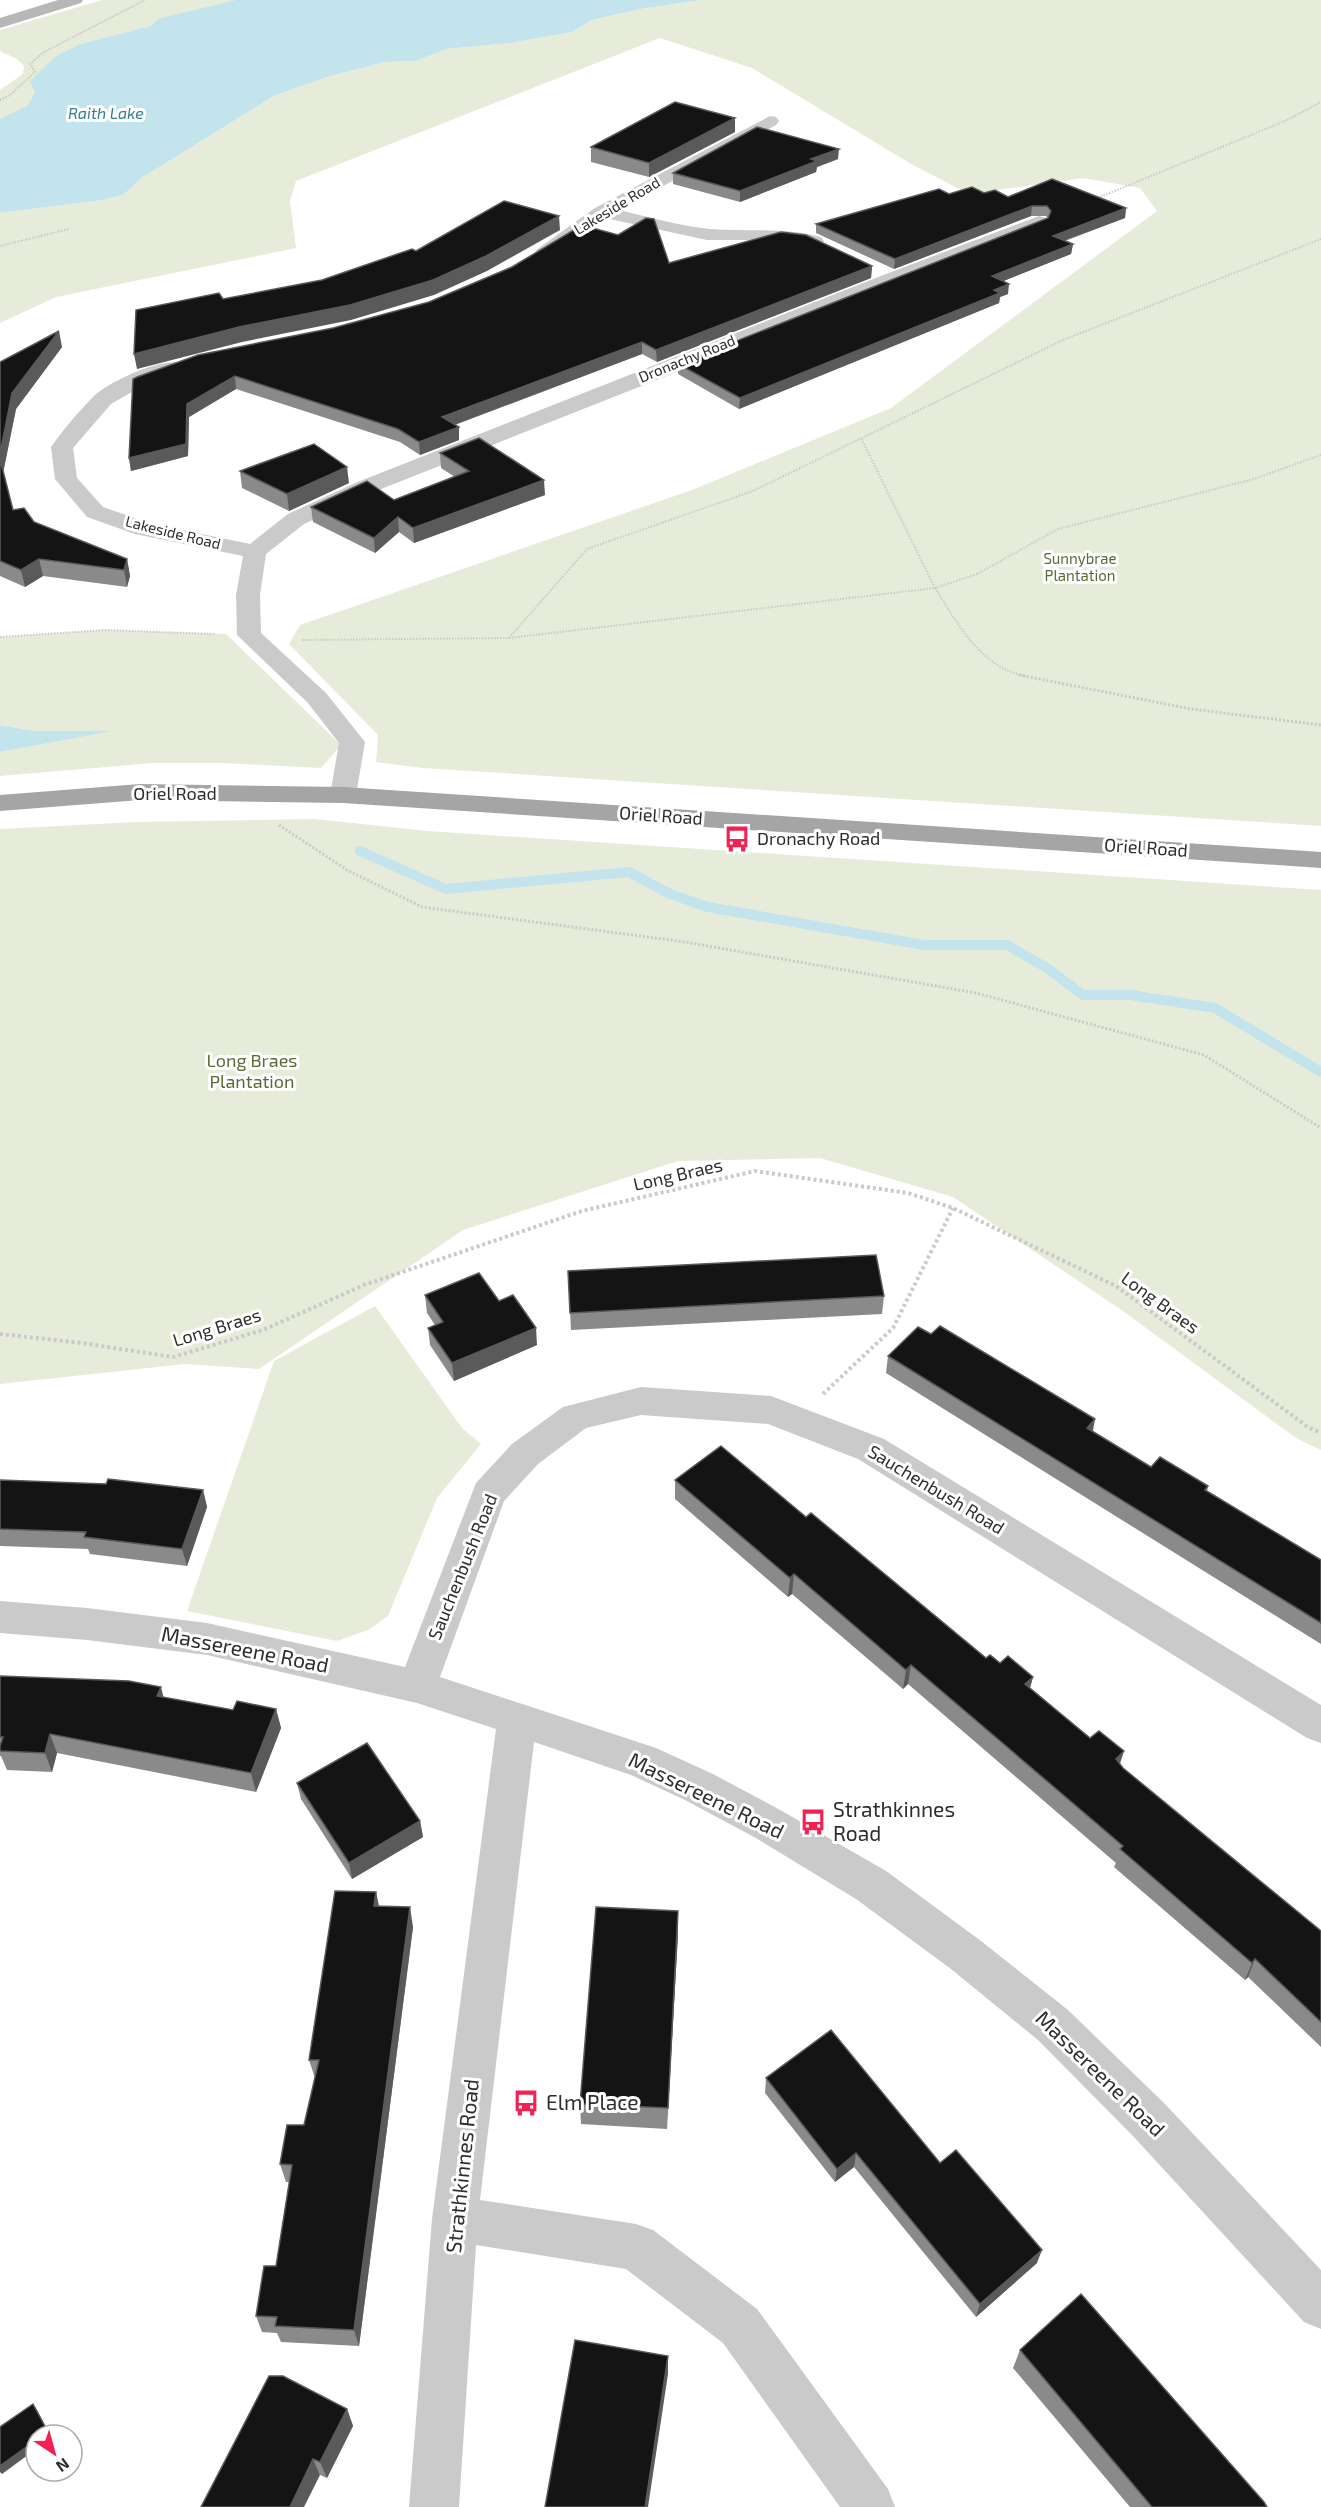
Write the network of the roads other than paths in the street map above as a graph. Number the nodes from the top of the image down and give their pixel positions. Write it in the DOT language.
graph roads {
  1 [pos="75,0"];
  2 [pos="0,23"];
  3 [pos="770,121"];
  4 [pos="602,212"];
  5 [pos="1039,222"];
  6 [pos="832,248"];
  7 [pos="526,261"];
  8 [pos="873,268"];
  9 [pos="893,278"];
  10 [pos="196,361"];
  11 [pos="255,552"];
  12 [pos="343,795"];
  13 [pos="0,803"];
  14 [pos="1321,860"];
  15 [pos="0,1617"];
  16 [pos="417,1686"];
  17 [pos="517,1719"];
  18 [pos="1321,1726"];
  19 [pos="455,2219"];
  20 [pos="1321,2305"];
  21 [pos="434,2507"];
  22 [pos="870,2507"];
  1 -- 2 [label="main road"];
  3 -- 4 [label="street, Lakeside Road"];
  4 -- 6 [label="street"];
  4 -- 7 [label="street, Lakeside Road"];
  5 -- 9 [label="street, Dronachy Road"];
  8 -- 9 [label="street"];
  9 -- 11 [label="street, Dronachy Road"];
  10 -- 11 [label="street, Lakeside Road"];
  11 -- 12 [label="street"];
  12 -- 13 [label="main road, Oriel Road"];
  12 -- 14 [label="main road, Oriel Road"];
  15 -- 16 [label="street, Massereene Road"];
  16 -- 17 [label="street, Massereene Road"];
  16 -- 18 [label="street, Sauchenbush Road"];
  17 -- 19 [label="street, Strathkinnes Road"];
  17 -- 20 [label="street, Massereene Road"];
  19 -- 21 [label="street, Strathkinnes Road"];
  19 -- 22 [label="street"];
}
